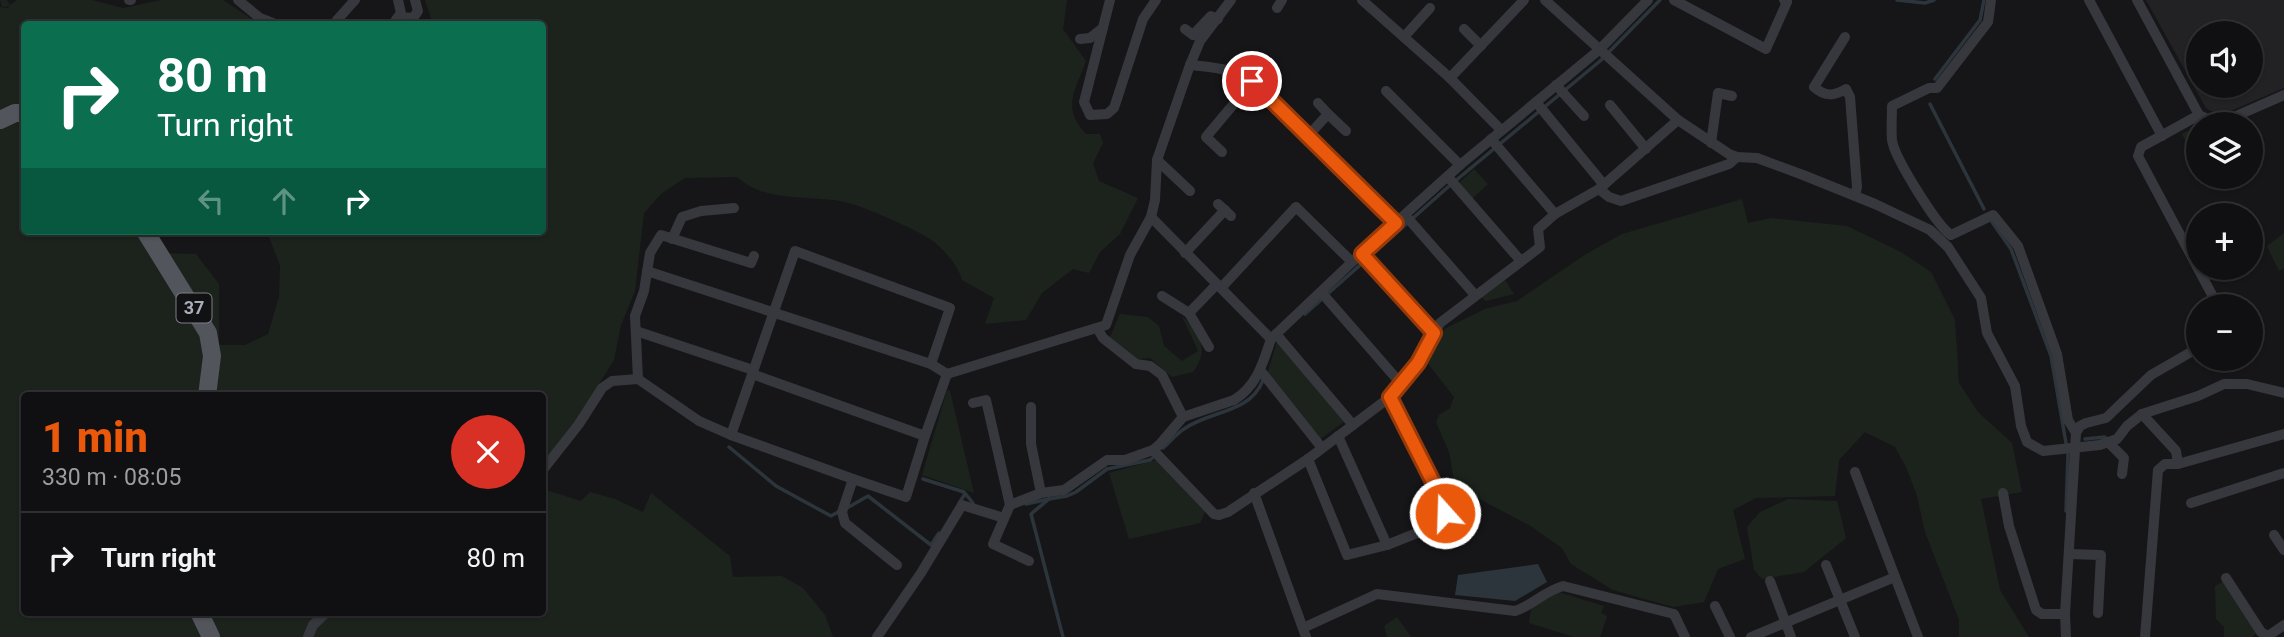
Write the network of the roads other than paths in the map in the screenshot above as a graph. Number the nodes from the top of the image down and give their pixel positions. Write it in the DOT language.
graph roads {
  1 [pos="238,0"];
  2 [pos="355,0"];
  3 [pos="398,0"];
  4 [pos="415,0"];
  5 [pos="1110,0"];
  6 [pos="1156,0"];
  7 [pos="1231,0"];
  8 [pos="1362,0"];
  9 [pos="1524,0"];
  10 [pos="1545,0"];
  11 [pos="1648,0"];
  12 [pos="1674,0"];
  13 [pos="1784,0"];
  14 [pos="1991,0"];
  15 [pos="2089,0"];
  16 [pos="2137,0"];
  17 [pos="1430,8"];
  18 [pos="1218,19"];
  19 [pos="268,21"];
  20 [pos="338,21"];
  21 [pos="396,21"];
  22 [pos="1103,28"];
  23 [pos="1185,29"];
  24 [pos="1464,29"];
  25 [pos="1404,37"];
  26 [pos="1845,37"];
  27 [pos="1080,39"];
  28 [pos="1481,46"];
  29 [pos="1603,53"];
  30 [pos="1190,65"];
  31 [pos="1450,78"];
  32 [pos="1252,81"];
  33 [pos="1556,85"];
  34 [pos="1386,91"];
  35 [pos="2284,95"];
  36 [pos="1732,96"];
  37 [pos="1536,102"];
  38 [pos="1318,103"];
  39 [pos="1610,105"];
  40 [pos="2197,112"];
  41 [pos="2245,112"];
  42 [pos="21,113"];
  43 [pos="1328,114"];
  44 [pos="1584,116"];
  45 [pos="0,120"];
  46 [pos="1678,120"];
  47 [pos="2186,122"];
  48 [pos="1501,130"];
  49 [pos="1346,131"];
  50 [pos="2162,135"];
  51 [pos="1308,136"];
  52 [pos="1491,139"];
  53 [pos="1711,143"];
  54 [pos="1646,149"];
  55 [pos="1222,152"];
  56 [pos="1737,158"];
  57 [pos="1157,160"];
  58 [pos="1460,165"];
  59 [pos="1448,177"];
  60 [pos="1601,187"];
  61 [pos="1190,191"];
  62 [pos="1854,196"];
  63 [pos="734,208"];
  64 [pos="1224,210"];
  65 [pos="1555,214"];
  66 [pos="1151,217"];
  67 [pos="1401,219"];
  68 [pos="148,235"];
  69 [pos="672,239"];
  70 [pos="1185,253"];
  71 [pos="1362,254"];
  72 [pos="754,256"];
  73 [pos="1520,260"];
  74 [pos="1352,262"];
  75 [pos="647,271"];
  76 [pos="1219,286"];
  77 [pos="1321,292"];
  78 [pos="2212,294"];
  79 [pos="1475,295"];
  80 [pos="1162,296"];
  81 [pos="772,313"];
  82 [pos="1189,313"];
  83 [pos="1097,328"];
  84 [pos="636,331"];
  85 [pos="1434,333"];
  86 [pos="1274,336"];
  87 [pos="1209,346"];
  88 [pos="2186,355"];
  89 [pos="931,364"];
  90 [pos="1260,370"];
  91 [pos="752,372"];
  92 [pos="947,374"];
  93 [pos="638,380"];
  94 [pos="1402,385"];
  95 [pos="208,392"];
  96 [pos="2284,393"];
  97 [pos="1390,397"];
  98 [pos="973,403"];
  99 [pos="1031,407"];
  100 [pos="2142,414"];
  101 [pos="1183,418"];
  102 [pos="1353,425"];
  103 [pos="2076,433"];
  104 [pos="2284,434"];
  105 [pos="731,435"];
  106 [pos="925,436"];
  107 [pos="1338,436"];
  108 [pos="2108,442"];
  109 [pos="1322,448"];
  110 [pos="2075,449"];
  111 [pos="1153,450"];
  112 [pos="1308,459"];
  113 [pos="2178,464"];
  114 [pos="546,466"];
  115 [pos="1855,472"];
  116 [pos="2284,473"];
  117 [pos="2122,474"];
  118 [pos="853,479"];
  119 [pos="1041,493"];
  120 [pos="1254,493"];
  121 [pos="2003,493"];
  122 [pos="2192,503"];
  123 [pos="1010,505"];
  124 [pos="1004,519"];
  125 [pos="2274,534"];
  126 [pos="1387,545"];
  127 [pos="2284,550"];
  128 [pos="2068,554"];
  129 [pos="1029,561"];
  130 [pos="897,565"];
  131 [pos="1826,565"];
  132 [pos="1895,577"];
  133 [pos="2226,578"];
  134 [pos="1770,581"];
  135 [pos="1840,600"];
  136 [pos="1715,606"];
  137 [pos="2098,613"];
  138 [pos="2065,614"];
  139 [pos="201,616"];
  140 [pos="323,616"];
  141 [pos="1786,622"];
  142 [pos="2284,625"];
  143 [pos="1305,633"];
  144 [pos="2258,635"];
  145 [pos="211,637"];
  146 [pos="308,637"];
  147 [pos="877,637"];
  148 [pos="1685,637"];
  149 [pos="1730,637"];
  150 [pos="1751,637"];
  151 [pos="1791,637"];
  152 [pos="1855,637"];
  153 [pos="1919,637"];
  154 [pos="2066,637"];
  155 [pos="2145,637"];
  1 -- 19 [label="street"];
  2 -- 20 [label="street"];
  3 -- 21 [label="street"];
  4 -- 21 [label="street"];
  5 -- 22 [label="street"];
  6 -- 22 [label="street"];
  7 -- 18 [label="street"];
  8 -- 25 [label="street"];
  9 -- 28 [label="street"];
  10 -- 29 [label="street"];
  11 -- 29 [label="street"];
  12 -- 13 [label="street"];
  14 -- 103 [label="street"];
  15 -- 50 [label="street"];
  16 -- 40 [label="street"];
  17 -- 25 [label="street"];
  18 -- 23 [label="street"];
  18 -- 30 [label="street"];
  22 -- 27 [label="street"];
  24 -- 28 [label="street"];
  25 -- 31 [label="street"];
  26 -- 62 [label="street"];
  28 -- 31 [label="street"];
  29 -- 33 [label="street"];
  29 -- 46 [label="street"];
  30 -- 32 [label="street"];
  30 -- 57 [label="street"];
  31 -- 48 [label="street"];
  32 -- 51 [label="street"];
  32 -- 55 [label="street"];
  33 -- 37 [label="street"];
  33 -- 44 [label="street"];
  34 -- 58 [label="street"];
  35 -- 41 [label="street"];
  36 -- 53 [label="street"];
  37 -- 48 [label="street"];
  37 -- 60 [label="street"];
  38 -- 43 [label="street"];
  39 -- 54 [label="street"];
  42 -- 45 [label="main road"];
  43 -- 49 [label="street"];
  43 -- 51 [label="street"];
  46 -- 53 [label="street"];
  46 -- 54 [label="street"];
  47 -- 50 [label="street"];
  48 -- 52 [label="street"];
  50 -- 78 [label="street"];
  51 -- 67 [label="street"];
  52 -- 58 [label="street"];
  52 -- 65 [label="street"];
  53 -- 56 [label="street"];
  54 -- 60 [label="street"];
  56 -- 60 [label="street"];
  56 -- 62 [label="street"];
  57 -- 61 [label="street"];
  57 -- 66 [label="street"];
  58 -- 59 [label="street"];
  59 -- 67 [label="street"];
  59 -- 73 [label="street"];
  60 -- 65 [label="street"];
  62 -- 110 [label="street"];
  63 -- 69 [label="street"];
  64 -- 70 [label="street"];
  65 -- 73 [label="street"];
  66 -- 70 [label="street"];
  66 -- 83 [label="street"];
  67 -- 71 [label="street"];
  67 -- 79 [label="street"];
  68 -- 95 [label="main road, 37"];
  69 -- 72 [label="street"];
  69 -- 75 [label="street"];
  70 -- 76 [label="street"];
  71 -- 74 [label="street"];
  71 -- 85 [label="street"];
  73 -- 79 [label="street"];
  74 -- 76 [label="street"];
  74 -- 77 [label="street"];
  75 -- 81 [label="street"];
  75 -- 84 [label="street"];
  76 -- 82 [label="street"];
  76 -- 86 [label="street"];
  77 -- 86 [label="street"];
  77 -- 94 [label="street"];
  79 -- 85 [label="street"];
  80 -- 82 [label="street"];
  81 -- 89 [label="street"];
  81 -- 89 [label="street"];
  81 -- 91 [label="street"];
  82 -- 87 [label="street"];
  83 -- 92 [label="street"];
  83 -- 101 [label="street"];
  84 -- 91 [label="street"];
  84 -- 93 [label="street"];
  85 -- 94 [label="street"];
  86 -- 90 [label="street"];
  86 -- 102 [label="street"];
  88 -- 103 [label="street"];
  89 -- 92 [label="street"];
  90 -- 101 [label="street"];
  90 -- 109 [label="street"];
  91 -- 105 [label="street"];
  91 -- 106 [label="street"];
  92 -- 106 [label="street"];
  93 -- 105 [label="street"];
  93 -- 114 [label="street"];
  94 -- 97 [label="street"];
  96 -- 100 [label="street"];
  97 -- 102 [label="street"];
  97 -- 126 [label="street"];
  98 -- 123 [label="street"];
  99 -- 119 [label="street"];
  100 -- 108 [label="street"];
  100 -- 113 [label="street"];
  101 -- 111 [label="street"];
  102 -- 107 [label="street"];
  103 -- 110 [label="street"];
  104 -- 113 [label="street"];
  105 -- 118 [label="street"];
  106 -- 118 [label="street"];
  107 -- 109 [label="street"];
  107 -- 126 [label="street"];
  108 -- 110 [label="street"];
  108 -- 117 [label="street"];
  109 -- 112 [label="street"];
  110 -- 128 [label="street"];
  111 -- 119 [label="street"];
  111 -- 120 [label="street"];
  112 -- 120 [label="street"];
  112 -- 126 [label="street"];
  113 -- 155 [label="street"];
  115 -- 132 [label="street"];
  116 -- 122 [label="street"];
  118 -- 130 [label="street"];
  119 -- 123 [label="street"];
  120 -- 143 [label="street"];
  121 -- 138 [label="street"];
  123 -- 124 [label="street"];
  124 -- 129 [label="street"];
  124 -- 147 [label="street"];
  125 -- 127 [label="street"];
  128 -- 137 [label="street"];
  128 -- 138 [label="street"];
  131 -- 135 [label="street"];
  132 -- 135 [label="street"];
  132 -- 153 [label="street"];
  133 -- 144 [label="street"];
  134 -- 141 [label="street"];
  135 -- 141 [label="street"];
  135 -- 152 [label="street"];
  136 -- 149 [label="street"];
  138 -- 154 [label="street"];
  139 -- 145 [label="main road"];
  140 -- 146 [label="street"];
  141 -- 150 [label="street"];
  141 -- 151 [label="street"];
  142 -- 144 [label="street"];
  143 -- 148 [label="street"];
}
